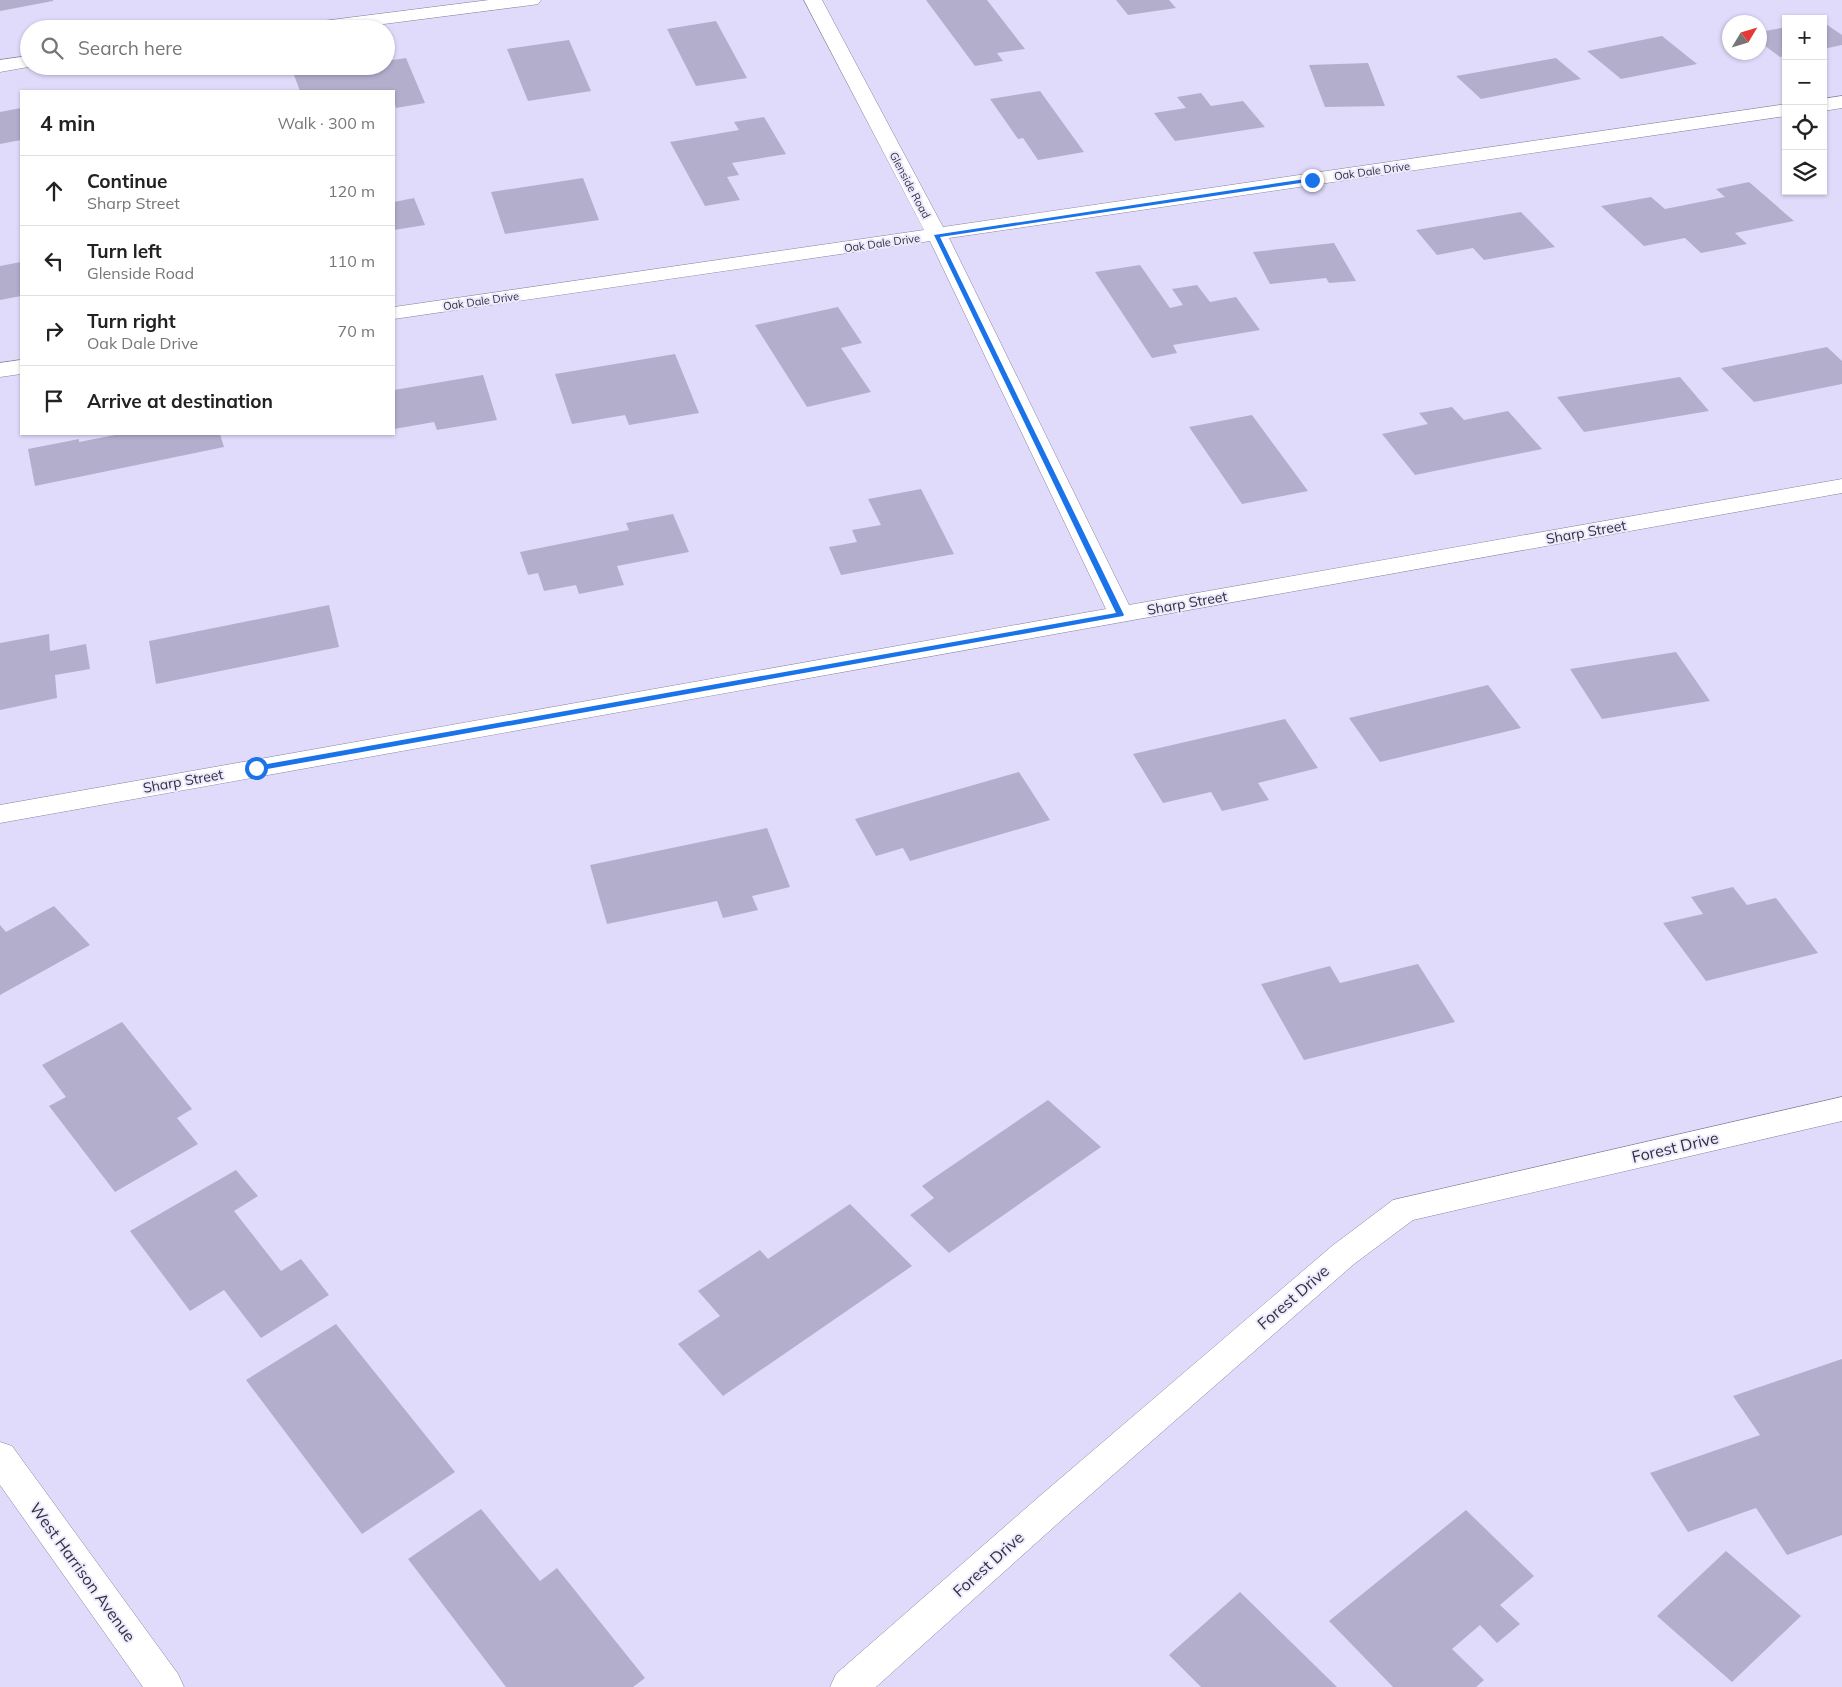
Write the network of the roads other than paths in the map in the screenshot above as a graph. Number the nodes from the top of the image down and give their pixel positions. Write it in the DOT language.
graph roads {
  1 [pos="532,0"];
  2 [pos="813,0"];
  3 [pos="371,20"];
  4 [pos="20,63"];
  5 [pos="0,66"];
  6 [pos="1842,102"];
  7 [pos="1827,104"];
  8 [pos="1782,111"];
  9 [pos="937,235"];
  10 [pos="395,313"];
  11 [pos="20,367"];
  12 [pos="0,370"];
  13 [pos="1842,486"];
  14 [pos="1121,615"];
  15 [pos="0,814"];
  16 [pos="1842,1109"];
  17 [pos="0,1458"];
  18 [pos="166,1687"];
  19 [pos="849,1687"];
  1 -- 3 [label="street"];
  2 -- 9 [label="street, Glenside Road"];
  4 -- 5 [label="street"];
  6 -- 7 [label="street"];
  8 -- 9 [label="street, Oak Dale Drive"];
  9 -- 10 [label="street, Oak Dale Drive"];
  9 -- 14 [label="street, Glenside Road"];
  11 -- 12 [label="street"];
  13 -- 14 [label="street, Sharp Street"];
  14 -- 15 [label="street, Sharp Street"];
  16 -- 19 [label="street, Forest Drive"];
  17 -- 18 [label="street, West Harrison Avenue"];
}
